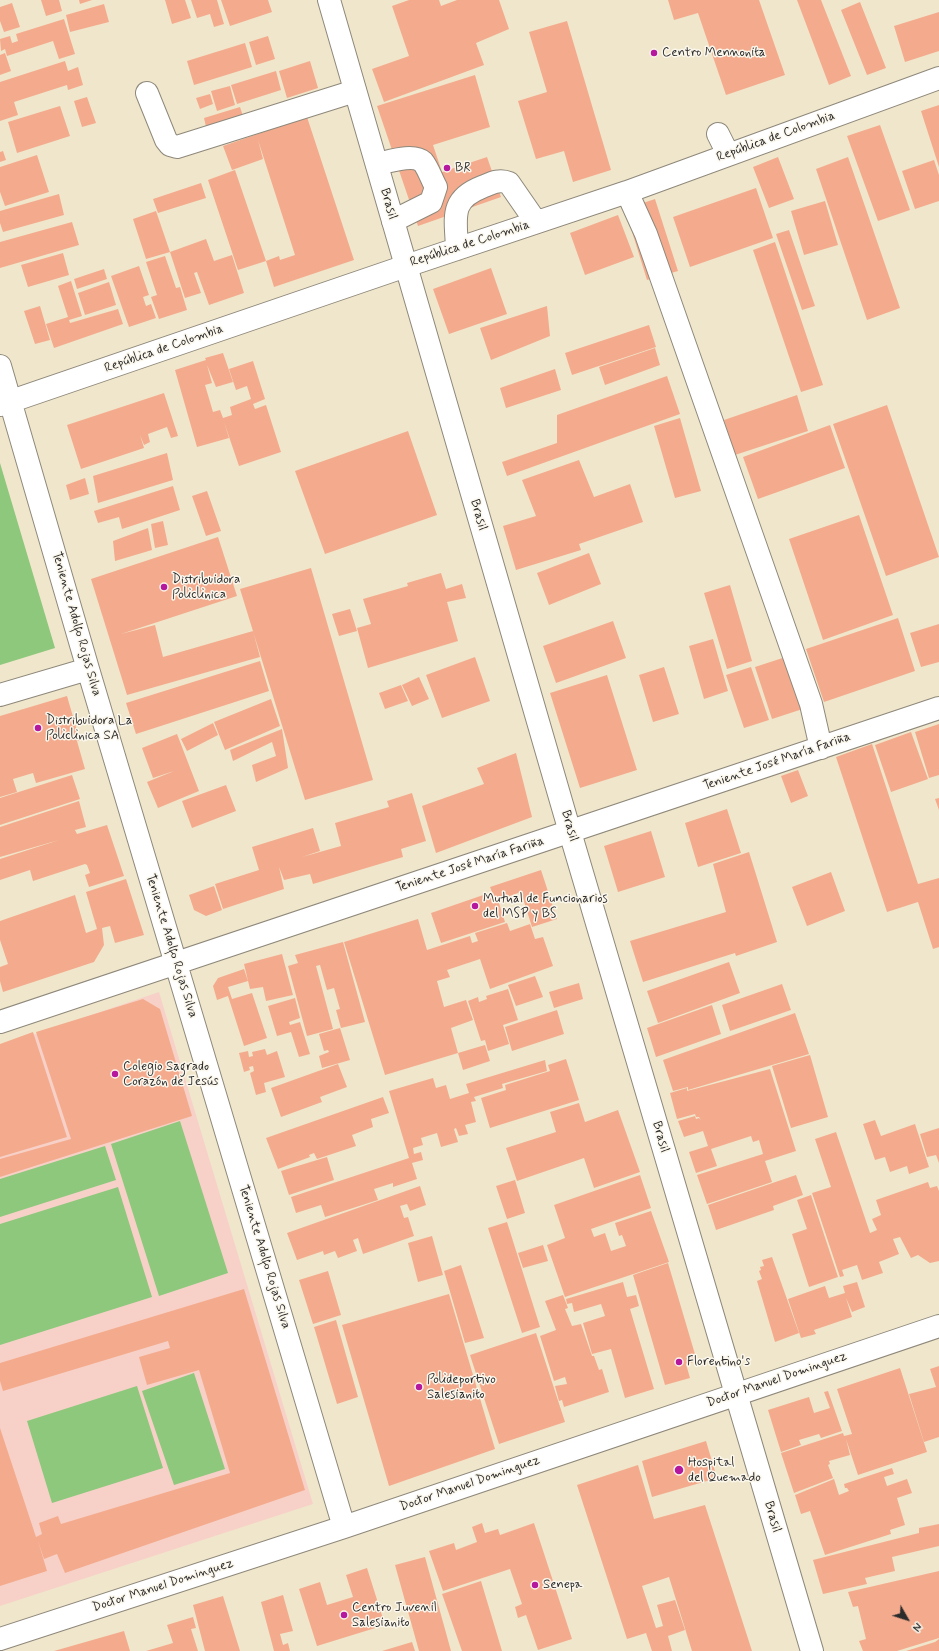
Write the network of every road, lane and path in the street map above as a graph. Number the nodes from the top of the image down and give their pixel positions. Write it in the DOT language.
graph roads {
  1 [pos="329,0"];
  2 [pos="939,78"];
  3 [pos="356,91"];
  4 [pos="147,93"];
  5 [pos="718,134"];
  6 [pos="728,154"];
  7 [pos="377,164"];
  8 [pos="436,187"];
  9 [pos="468,192"];
  10 [pos="627,192"];
  11 [pos="393,221"];
  12 [pos="536,222"];
  13 [pos="457,249"];
  14 [pos="406,266"];
  15 [pos="0,366"];
  16 [pos="6,404"];
  17 [pos="88,669"];
  18 [pos="0,695"];
  19 [pos="939,708"];
  20 [pos="821,748"];
  21 [pos="570,832"];
  22 [pos="176,963"];
  23 [pos="0,1022"];
  24 [pos="939,1326"];
  25 [pos="736,1394"];
  26 [pos="344,1527"];
  27 [pos="0,1639"];
  28 [pos="812,1651"];
  1 -- 3 [label="street, Brasil"];
  2 -- 6 [label="street, República de Colombia"];
  3 -- 4 [label="street"];
  3 -- 7 [label="street, Brasil"];
  5 -- 6 [label="street"];
  6 -- 10 [label="street, República de Colombia"];
  7 -- 8 [label="street"];
  7 -- 11 [label="street, Brasil"];
  8 -- 9 [label="street"];
  8 -- 11 [label="street"];
  9 -- 12 [label="street"];
  9 -- 13 [label="street"];
  10 -- 12 [label="street, República de Colombia"];
  10 -- 20 [label="street"];
  11 -- 14 [label="street, Brasil"];
  12 -- 13 [label="street, República de Colombia"];
  13 -- 14 [label="street, República de Colombia"];
  14 -- 16 [label="street, República de Colombia"];
  14 -- 21 [label="street, Brasil"];
  15 -- 16 [label="street, Teniente Adolfo Rojas Silva"];
  16 -- 17 [label="street, Teniente Adolfo Rojas Silva"];
  17 -- 18 [label="street"];
  17 -- 22 [label="street, Teniente Adolfo Rojas Silva"];
  19 -- 20 [label="street, Teniente José María Fariña"];
  20 -- 21 [label="street, Teniente José María Fariña"];
  21 -- 22 [label="street, Teniente José María Fariña"];
  21 -- 25 [label="street, Brasil"];
  22 -- 23 [label="street, Teniente José María Fariña"];
  22 -- 26 [label="street, Teniente Adolfo Rojas Silva"];
  24 -- 25 [label="street, Doctor Manuel Dominguez"];
  25 -- 26 [label="street, Doctor Manuel Dominguez"];
  25 -- 28 [label="street, Brasil"];
  26 -- 27 [label="street, Doctor Manuel Dominguez"];
}
